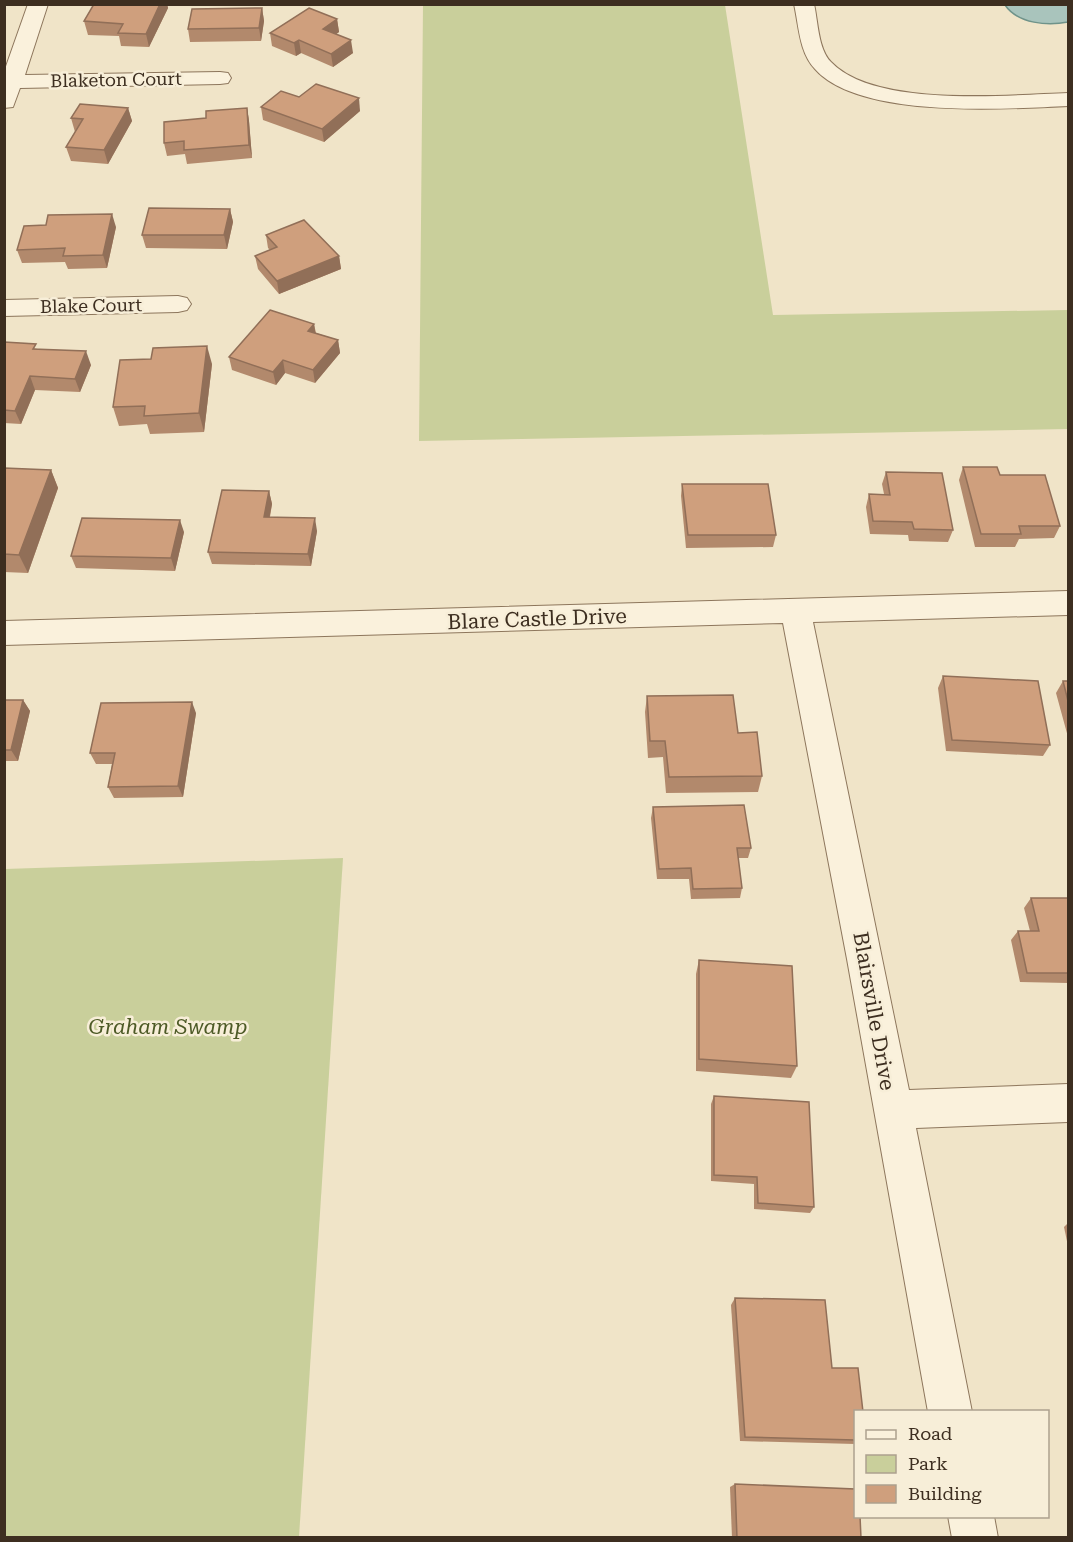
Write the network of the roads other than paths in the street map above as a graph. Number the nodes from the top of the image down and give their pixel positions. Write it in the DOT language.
graph roads {
  1 [pos="38,4"];
  2 [pos="804,4"];
  3 [pos="220,78"];
  4 [pos="8,82"];
  5 [pos="1068,100"];
  6 [pos="4,103"];
  7 [pos="178,304"];
  8 [pos="4,308"];
  9 [pos="1068,603"];
  10 [pos="796,611"];
  11 [pos="4,633"];
  12 [pos="1068,1102"];
  13 [pos="893,1110"];
  14 [pos="951,1410"];
  15 [pos="971,1518"];
  16 [pos="975,1538"];
  1 -- 4 [label="street"];
  2 -- 5 [label="street"];
  3 -- 4 [label="street, Blaketon Court"];
  4 -- 6 [label="street"];
  7 -- 8 [label="street, Blake Court"];
  9 -- 10 [label="street, Blare Castle Drive"];
  10 -- 11 [label="street, Blare Castle Drive"];
  10 -- 13 [label="street, Blairsville Drive"];
  12 -- 13 [label="street"];
  13 -- 14 [label="street, Blairsville Drive"];
  15 -- 16 [label="street"];
}
